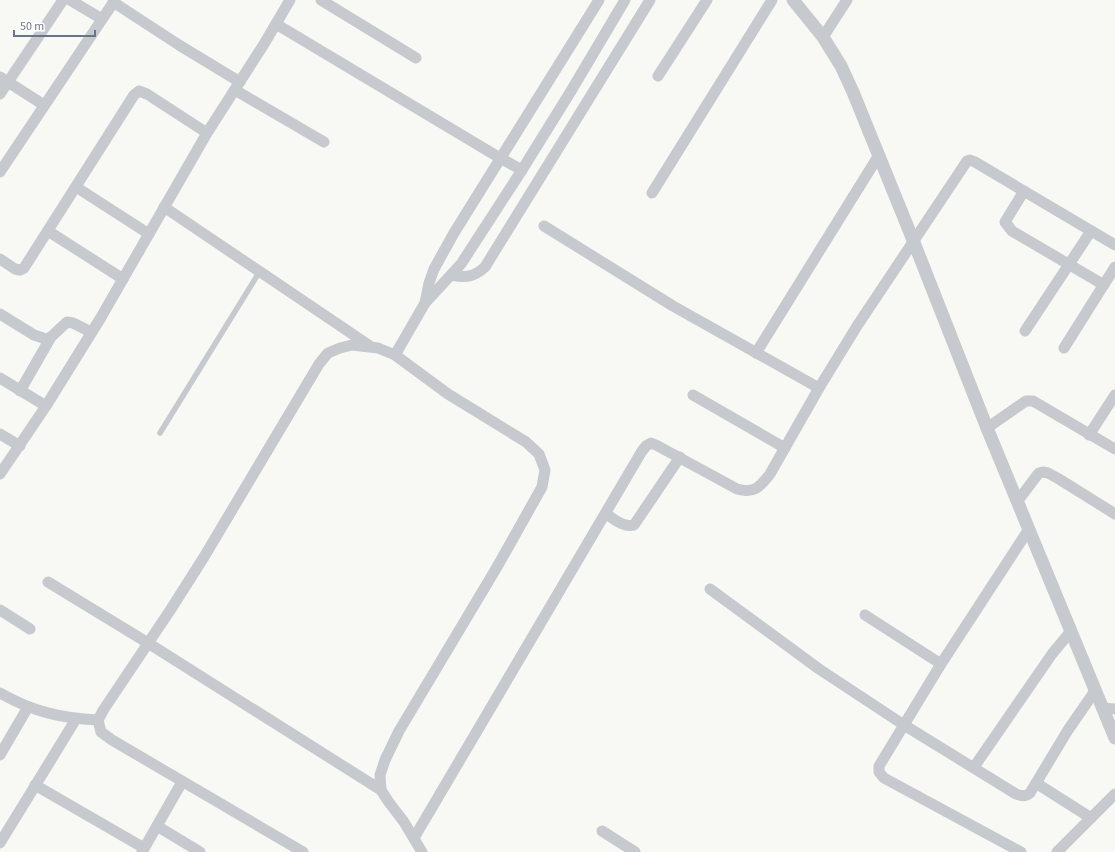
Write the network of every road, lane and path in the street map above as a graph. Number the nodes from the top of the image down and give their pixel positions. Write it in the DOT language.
graph roads {
  1 [pos="70,0"];
  2 [pos="290,0"];
  3 [pos="321,0"];
  4 [pos="599,0"];
  5 [pos="625,0"];
  6 [pos="650,0"];
  7 [pos="706,0"];
  8 [pos="772,0"];
  9 [pos="793,0"];
  10 [pos="847,0"];
  11 [pos="114,1"];
  12 [pos="58,2"];
  13 [pos="102,19"];
  14 [pos="276,24"];
  15 [pos="823,36"];
  16 [pos="416,58"];
  17 [pos="658,76"];
  18 [pos="4,80"];
  19 [pos="238,86"];
  20 [pos="0,94"];
  21 [pos="44,105"];
  22 [pos="207,133"];
  23 [pos="324,142"];
  24 [pos="879,155"];
  25 [pos="500,158"];
  26 [pos="2,166"];
  27 [pos="522,170"];
  28 [pos="76,186"];
  29 [pos="1024,191"];
  30 [pos="652,193"];
  31 [pos="164,207"];
  32 [pos="544,226"];
  33 [pos="48,231"];
  34 [pos="1091,231"];
  35 [pos="150,234"];
  36 [pos="913,240"];
  37 [pos="1115,245"];
  38 [pos="0,259"];
  39 [pos="1068,265"];
  40 [pos="1115,268"];
  41 [pos="260,271"];
  42 [pos="452,275"];
  43 [pos="122,279"];
  44 [pos="1104,285"];
  45 [pos="425,303"];
  46 [pos="0,314"];
  47 [pos="1025,331"];
  48 [pos="91,332"];
  49 [pos="52,337"];
  50 [pos="370,346"];
  51 [pos="1064,348"];
  52 [pos="756,353"];
  53 [pos="395,355"];
  54 [pos="0,378"];
  55 [pos="819,388"];
  56 [pos="20,391"];
  57 [pos="693,395"];
  58 [pos="1115,396"];
  59 [pos="46,406"];
  60 [pos="987,428"];
  61 [pos="160,433"];
  62 [pos="0,434"];
  63 [pos="1090,434"];
  64 [pos="20,446"];
  65 [pos="785,448"];
  66 [pos="1115,449"];
  67 [pos="680,457"];
  68 [pos="0,474"];
  69 [pos="1017,502"];
  70 [pos="606,514"];
  71 [pos="1115,514"];
  72 [pos="1029,529"];
  73 [pos="48,582"];
  74 [pos="710,589"];
  75 [pos="0,610"];
  76 [pos="865,615"];
  77 [pos="30,629"];
  78 [pos="1071,631"];
  79 [pos="148,642"];
  80 [pos="941,664"];
  81 [pos="1096,691"];
  82 [pos="0,693"];
  83 [pos="28,707"];
  84 [pos="1109,709"];
  85 [pos="76,719"];
  86 [pos="98,720"];
  87 [pos="904,725"];
  88 [pos="1115,738"];
  89 [pos="0,754"];
  90 [pos="974,767"];
  91 [pos="182,782"];
  92 [pos="1036,783"];
  93 [pos="35,785"];
  94 [pos="381,790"];
  95 [pos="1115,794"];
  96 [pos="1091,818"];
  97 [pos="157,826"];
  98 [pos="602,831"];
  99 [pos="414,838"];
  100 [pos="0,843"];
  101 [pos="143,850"];
  102 [pos="200,852"];
  103 [pos="303,852"];
  104 [pos="422,852"];
  105 [pos="635,852"];
  106 [pos="1020,852"];
  107 [pos="1057,852"];
  1 -- 13 [label="street"];
  2 -- 14 [label="street"];
  3 -- 16 [label="street"];
  4 -- 25 [label="street"];
  5 -- 27 [label="street"];
  6 -- 42 [label="street"];
  7 -- 17 [label="street"];
  8 -- 30 [label="street"];
  9 -- 15 [label="street"];
  10 -- 15 [label="street"];
  11 -- 13 [label="street"];
  11 -- 19 [label="street"];
  12 -- 18 [label="street"];
  13 -- 21 [label="street"];
  14 -- 19 [label="street"];
  14 -- 25 [label="street"];
  15 -- 24 [label="street"];
  18 -- 20 [label="street"];
  18 -- 21 [label="street"];
  19 -- 22 [label="street"];
  19 -- 23 [label="street"];
  21 -- 26 [label="street"];
  22 -- 28 [label="street"];
  22 -- 31 [label="street"];
  24 -- 36 [label="street"];
  24 -- 52 [label="street"];
  25 -- 27 [label="street"];
  25 -- 45 [label="street"];
  27 -- 42 [label="street"];
  28 -- 33 [label="street"];
  28 -- 35 [label="street"];
  29 -- 34 [label="street"];
  29 -- 36 [label="street"];
  29 -- 39 [label="street"];
  31 -- 35 [label="street"];
  31 -- 41 [label="street"];
  32 -- 52 [label="street"];
  33 -- 38 [label="street"];
  33 -- 43 [label="street"];
  34 -- 37 [label="street"];
  34 -- 39 [label="street"];
  35 -- 43 [label="street"];
  36 -- 55 [label="street"];
  36 -- 60 [label="street"];
  39 -- 44 [label="street"];
  39 -- 47 [label="street"];
  40 -- 44 [label="street"];
  41 -- 50 [label="street"];
  41 -- 61 [label="lane"];
  42 -- 45 [label="street"];
  43 -- 48 [label="street"];
  44 -- 51 [label="street"];
  45 -- 53 [label="street"];
  46 -- 49 [label="street"];
  48 -- 49 [label="street"];
  48 -- 59 [label="street"];
  49 -- 56 [label="street"];
  50 -- 53 [label="street"];
  50 -- 79 [label="street"];
  52 -- 55 [label="street"];
  53 -- 94 [label="street"];
  54 -- 56 [label="street"];
  55 -- 65 [label="street"];
  56 -- 59 [label="street"];
  57 -- 65 [label="street"];
  58 -- 63 [label="street"];
  59 -- 64 [label="street"];
  60 -- 63 [label="street"];
  60 -- 69 [label="street"];
  62 -- 64 [label="street"];
  63 -- 66 [label="street"];
  64 -- 68 [label="street"];
  65 -- 67 [label="street"];
  67 -- 70 [label="street"];
  67 -- 70 [label="street"];
  69 -- 71 [label="street"];
  69 -- 72 [label="street"];
  70 -- 99 [label="street"];
  72 -- 78 [label="street"];
  72 -- 80 [label="street"];
  73 -- 79 [label="street"];
  74 -- 87 [label="street"];
  75 -- 77 [label="street"];
  76 -- 80 [label="street"];
  78 -- 81 [label="street"];
  78 -- 90 [label="street"];
  79 -- 86 [label="street"];
  79 -- 94 [label="street"];
  80 -- 87 [label="street"];
  81 -- 84 [label="street"];
  81 -- 92 [label="street"];
  82 -- 83 [label="street"];
  83 -- 85 [label="street"];
  83 -- 89 [label="street"];
  84 -- 88 [label="street"];
  85 -- 86 [label="street"];
  85 -- 93 [label="street"];
  86 -- 91 [label="street"];
  87 -- 90 [label="street"];
  87 -- 106 [label="street"];
  90 -- 92 [label="street"];
  91 -- 97 [label="street"];
  91 -- 103 [label="street"];
  92 -- 96 [label="street"];
  93 -- 100 [label="street"];
  93 -- 101 [label="street"];
  94 -- 99 [label="street"];
  95 -- 96 [label="street"];
  96 -- 107 [label="street"];
  97 -- 101 [label="street"];
  97 -- 102 [label="street"];
  98 -- 105 [label="street"];
  99 -- 104 [label="street"];
}
